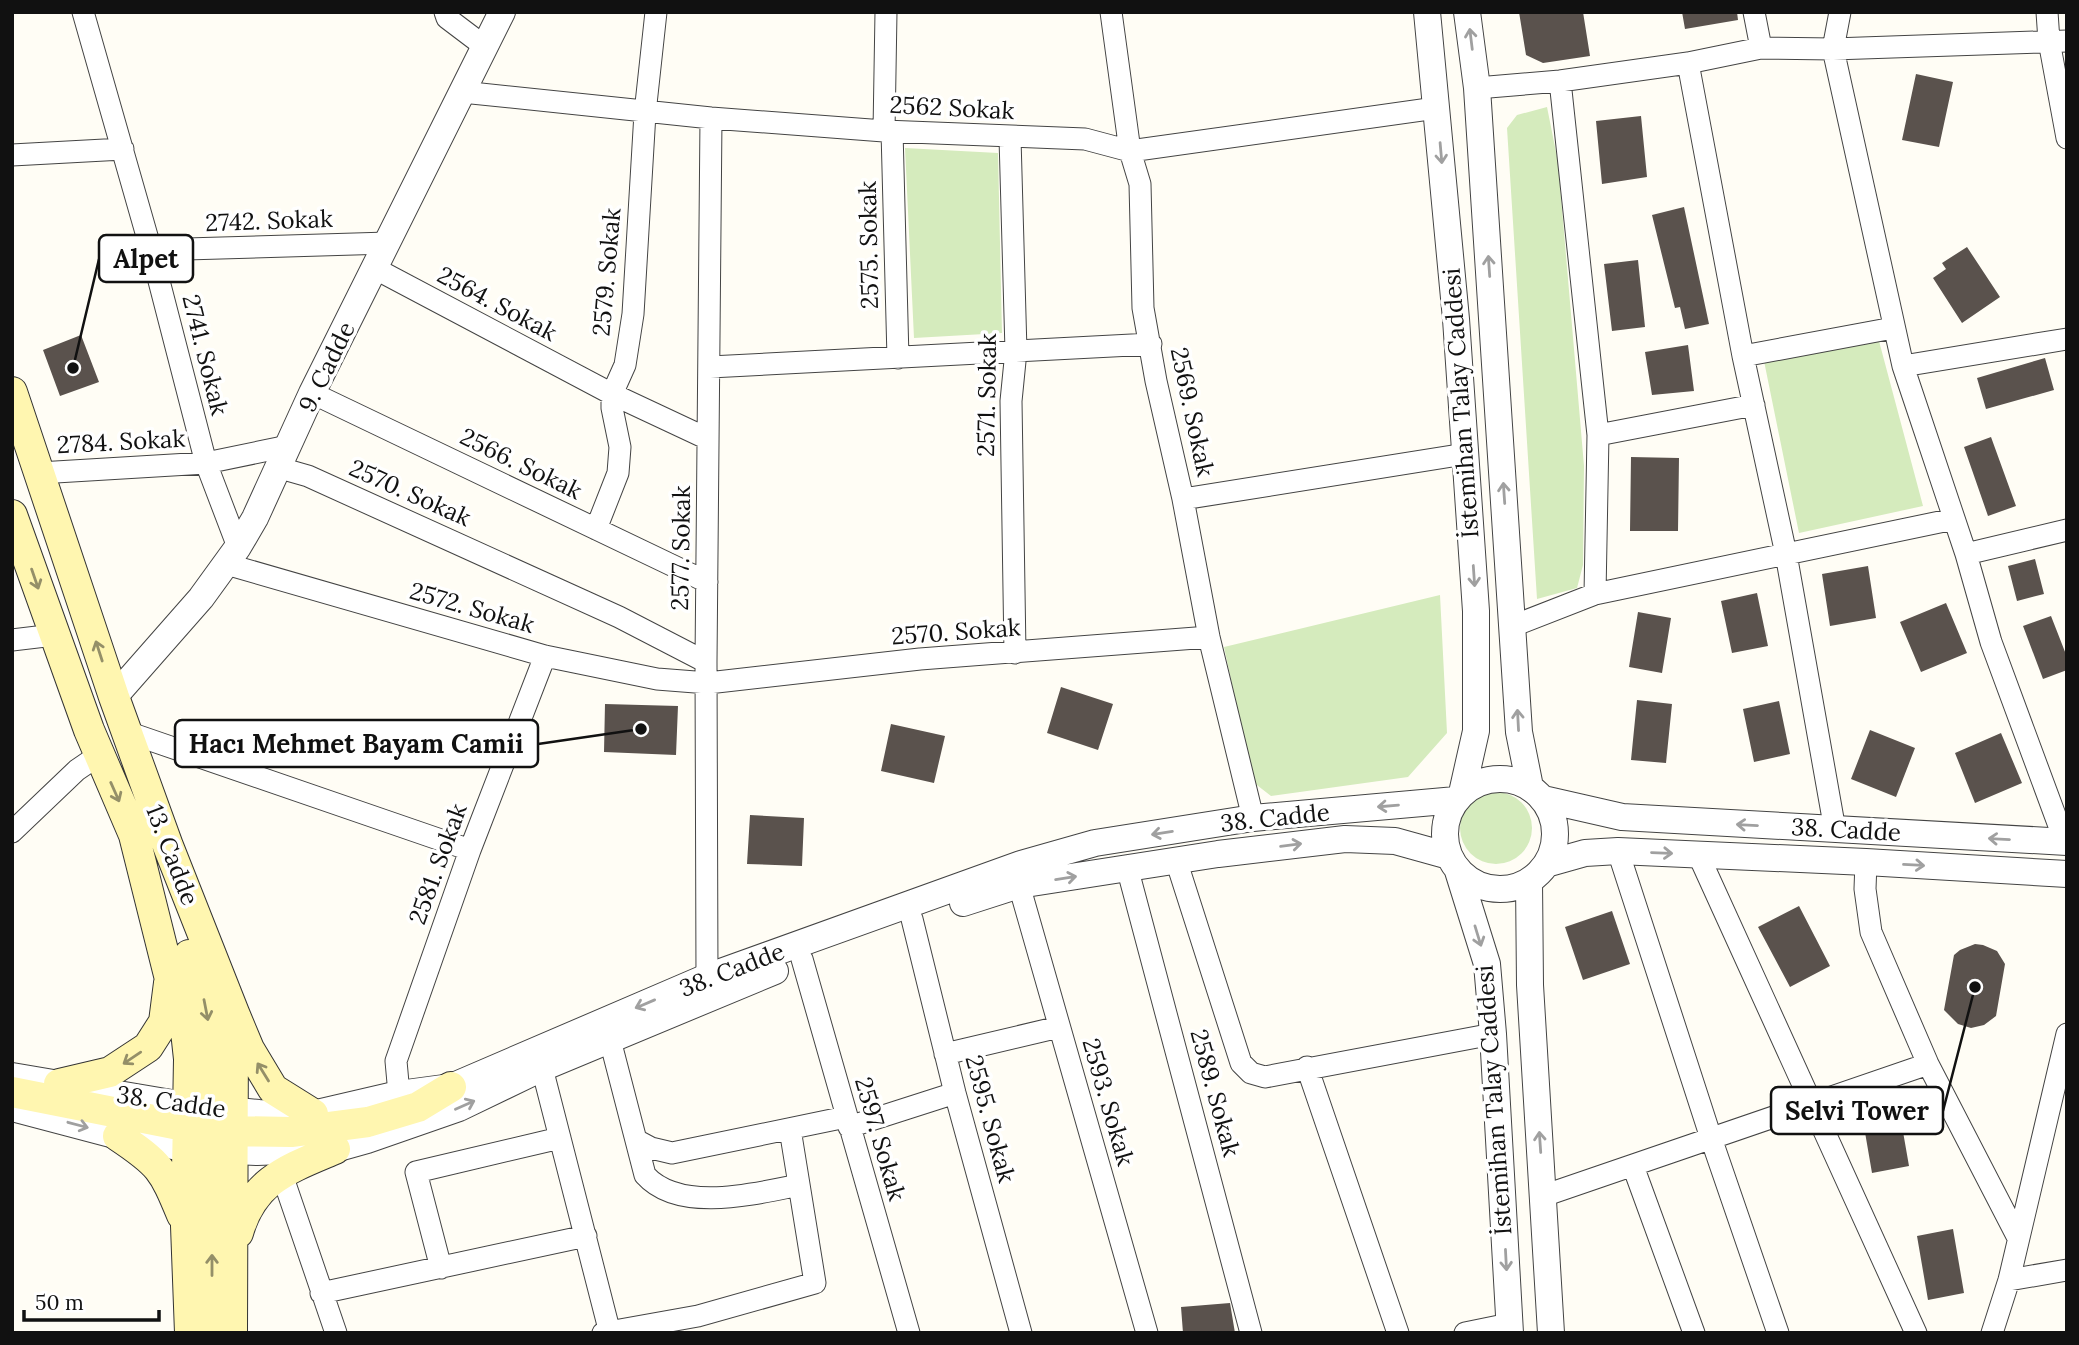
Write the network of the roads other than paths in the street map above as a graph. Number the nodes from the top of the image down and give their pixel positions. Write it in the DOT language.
graph roads {
  1 [pos="83,12"];
  2 [pos="445,12"];
  3 [pos="502,12"];
  4 [pos="656,12"];
  5 [pos="886,12"];
  6 [pos="1111,12"];
  7 [pos="1427,12"];
  8 [pos="1467,12"];
  9 [pos="1754,12"];
  10 [pos="2047,12"];
  11 [pos="1839,14"];
  12 [pos="2058,41"];
  13 [pos="484,46"];
  14 [pos="1761,48"];
  15 [pos="1833,49"];
  16 [pos="1688,63"];
  17 [pos="1560,81"];
  18 [pos="1477,88"];
  19 [pos="462,92"];
  20 [pos="1436,108"];
  21 [pos="645,113"];
  22 [pos="711,118"];
  23 [pos="888,131"];
  24 [pos="1010,138"];
  25 [pos="2067,138"];
  26 [pos="123,149"];
  27 [pos="1130,150"];
  28 [pos="12,155"];
  29 [pos="388,243"];
  30 [pos="151,250"];
  31 [pos="376,269"];
  32 [pos="1893,328"];
  33 [pos="2067,339"];
  34 [pos="1150,344"];
  35 [pos="1016,351"];
  36 [pos="1744,356"];
  37 [pos="898,358"];
  38 [pos="1903,366"];
  39 [pos="710,367"];
  40 [pos="12,391"];
  41 [pos="312,393"];
  42 [pos="611,394"];
  43 [pos="1754,405"];
  44 [pos="1598,435"];
  45 [pos="708,439"];
  46 [pos="1465,454"];
  47 [pos="284,457"];
  48 [pos="206,463"];
  49 [pos="40,473"];
  50 [pos="1184,499"];
  51 [pos="12,515"];
  52 [pos="1954,519"];
  53 [pos="596,529"];
  54 [pos="2067,530"];
  55 [pos="1786,554"];
  56 [pos="1966,554"];
  57 [pos="232,556"];
  58 [pos="707,582"];
  59 [pos="1595,594"];
  60 [pos="1513,626"];
  61 [pos="54,635"];
  62 [pos="1209,637"];
  63 [pos="12,640"];
  64 [pos="1015,653"];
  65 [pos="545,656"];
  66 [pos="707,673"];
  67 [pos="114,696"];
  68 [pos="127,732"];
  69 [pos="99,755"];
  70 [pos="1536,793"];
  71 [pos="1459,796"];
  72 [pos="1252,818"];
  73 [pos="1835,830"];
  74 [pos="12,832"];
  75 [pos="134,835"];
  76 [pos="2066,842"];
  77 [pos="470,850"];
  78 [pos="1618,851"];
  79 [pos="1698,854"];
  80 [pos="1177,860"];
  81 [pos="1866,862"];
  82 [pos="1453,863"];
  83 [pos="1127,867"];
  84 [pos="1538,873"];
  85 [pos="2067,874"];
  86 [pos="1019,885"];
  87 [pos="912,919"];
  88 [pos="802,959"];
  89 [pos="707,978"];
  90 [pos="170,979"];
  91 [pos="233,1013"];
  92 [pos="1059,1027"];
  93 [pos="1493,1034"];
  94 [pos="2067,1034"];
  95 [pos="610,1040"];
  96 [pos="945,1054"];
  97 [pos="1928,1064"];
  98 [pos="1307,1067"];
  99 [pos="542,1068"];
  100 [pos="12,1076"];
  101 [pos="59,1084"];
  102 [pos="451,1087"];
  103 [pos="12,1091"];
  104 [pos="955,1093"];
  105 [pos="399,1094"];
  106 [pos="1812,1103"];
  107 [pos="12,1108"];
  108 [pos="313,1114"];
  109 [pos="848,1122"];
  110 [pos="211,1129"];
  111 [pos="790,1129"];
  112 [pos="118,1136"];
  113 [pos="560,1138"];
  114 [pos="1711,1138"];
  115 [pos="636,1140"];
  116 [pos="335,1149"];
  117 [pos="1633,1166"];
  118 [pos="281,1172"];
  119 [pos="799,1185"];
  120 [pos="1543,1195"];
  121 [pos="186,1226"];
  122 [pos="586,1236"];
  123 [pos="2018,1238"];
  124 [pos="234,1247"];
  125 [pos="441,1268"];
  126 [pos="2067,1270"];
  127 [pos="2008,1280"];
  128 [pos="321,1293"];
  129 [pos="700,1324"];
  130 [pos="1510,1328"];
  131 [pos="608,1332"];
  132 [pos="190,1333"];
  133 [pos="213,1333"];
  134 [pos="232,1333"];
  135 [pos="336,1333"];
  136 [pos="909,1333"];
  137 [pos="1021,1333"];
  138 [pos="1146,1333"];
  139 [pos="1251,1333"];
  140 [pos="1398,1333"];
  141 [pos="1465,1333"];
  142 [pos="1551,1333"];
  143 [pos="1693,1333"];
  144 [pos="1778,1333"];
  145 [pos="1916,1333"];
  146 [pos="1992,1333"];
  1 -- 26 [label="street, 2741. Sokak"];
  2 -- 13 [label="street"];
  3 -- 13 [label="street, 9. Cadde"];
  4 -- 21 [label="street, 2579. Sokak"];
  5 -- 23 [label="street, 2575. Sokak"];
  6 -- 27 [label="street, 2569. Sokak"];
  7 -- 20 [label="street, İstemihan Talay Caddesi"];
  18 -- 8 [label="street, İstemihan Talay Caddesi, one-way"];
  9 -- 14 [label="street"];
  10 -- 12 [label="street"];
  11 -- 15 [label="street"];
  12 -- 15 [label="street"];
  12 -- 25 [label="street"];
  13 -- 19 [label="street, 9. Cadde"];
  14 -- 15 [label="street"];
  14 -- 16 [label="street"];
  15 -- 32 [label="street"];
  16 -- 17 [label="street"];
  16 -- 36 [label="street"];
  17 -- 18 [label="street"];
  17 -- 44 [label="street"];
  60 -- 18 [label="street, İstemihan Talay Caddesi, one-way"];
  19 -- 21 [label="street, 2562 Sokak"];
  19 -- 29 [label="street, 9. Cadde"];
  20 -- 27 [label="street, 2562 Sokak"];
  20 -- 46 [label="street, İstemihan Talay Caddesi, one-way"];
  21 -- 22 [label="street, 2562 Sokak"];
  21 -- 42 [label="street, 2579. Sokak"];
  22 -- 23 [label="street, 2562 Sokak"];
  22 -- 39 [label="street, 2577. Sokak"];
  23 -- 24 [label="street, 2562 Sokak"];
  23 -- 37 [label="street, 2575. Sokak"];
  24 -- 27 [label="street, 2562 Sokak"];
  24 -- 35 [label="street, 2571. Sokak"];
  26 -- 28 [label="street"];
  26 -- 30 [label="street, 2741. Sokak"];
  27 -- 34 [label="street, 2569. Sokak"];
  29 -- 30 [label="street, 2742. Sokak"];
  29 -- 31 [label="street, 9. Cadde"];
  30 -- 48 [label="street, 2741. Sokak"];
  31 -- 41 [label="street, 9. Cadde"];
  31 -- 42 [label="street, 2564. Sokak"];
  32 -- 36 [label="street"];
  32 -- 38 [label="street"];
  33 -- 38 [label="street"];
  34 -- 35 [label="street"];
  34 -- 50 [label="street, 2569. Sokak"];
  35 -- 37 [label="street"];
  35 -- 64 [label="street, 2571. Sokak"];
  36 -- 43 [label="street"];
  37 -- 39 [label="street"];
  38 -- 52 [label="street"];
  39 -- 45 [label="street, 2577. Sokak"];
  40 -- 49 [label="main road, 13. Cadde"];
  41 -- 47 [label="street, 9. Cadde"];
  41 -- 53 [label="street, 2566. Sokak"];
  42 -- 45 [label="street, 2564. Sokak"];
  42 -- 53 [label="street"];
  43 -- 44 [label="street"];
  43 -- 55 [label="street"];
  44 -- 59 [label="street"];
  45 -- 58 [label="street, 2577. Sokak"];
  46 -- 50 [label="street"];
  46 -- 71 [label="street, İstemihan Talay Caddesi, one-way"];
  47 -- 48 [label="street, 2784. Sokak"];
  47 -- 57 [label="street, 9. Cadde"];
  47 -- 66 [label="street, 2570. Sokak"];
  48 -- 49 [label="street, 2784. Sokak"];
  48 -- 57 [label="street, 2741. Sokak"];
  67 -- 49 [label="main road, 13. Cadde, one-way"];
  50 -- 62 [label="street, 2569. Sokak"];
  51 -- 61 [label="main road, 13. Cadde, one-way"];
  52 -- 55 [label="street"];
  52 -- 56 [label="street"];
  53 -- 58 [label="street, 2566. Sokak"];
  54 -- 56 [label="street"];
  55 -- 59 [label="street"];
  55 -- 73 [label="street"];
  56 -- 76 [label="street"];
  57 -- 65 [label="street, 2572. Sokak"];
  57 -- 67 [label="street, 9. Cadde"];
  58 -- 66 [label="street, 2577. Sokak"];
  59 -- 60 [label="street"];
  70 -- 60 [label="street, İstemihan Talay Caddesi, one-way"];
  61 -- 63 [label="street"];
  61 -- 69 [label="main road, 13. Cadde"];
  62 -- 64 [label="street, 2570. Sokak"];
  62 -- 72 [label="street, 2569. Sokak"];
  64 -- 66 [label="street, 2570. Sokak"];
  65 -- 66 [label="street, 2572. Sokak"];
  65 -- 77 [label="street, 2581. Sokak"];
  66 -- 89 [label="street, 2577. Sokak"];
  67 -- 68 [label="main road, 13. Cadde"];
  68 -- 77 [label="street"];
  68 -- 91 [label="main road, 13. Cadde"];
  69 -- 74 [label="street"];
  69 -- 75 [label="main road, 13. Cadde, one-way"];
  70 -- 71 [label="street"];
  73 -- 70 [label="street, 38. Cadde, one-way"];
  70 -- 84 [label="street"];
  71 -- 72 [label="street, 38. Cadde, one-way"];
  71 -- 82 [label="street"];
  72 -- 89 [label="street, 38. Cadde, one-way"];
  76 -- 73 [label="street, 38. Cadde, one-way"];
  75 -- 90 [label="main road, 13. Cadde"];
  75 -- 110 [label="main road, one-way"];
  77 -- 105 [label="street, 2581. Sokak"];
  78 -- 79 [label="street, 38. Cadde, one-way"];
  78 -- 84 [label="street, 38. Cadde"];
  78 -- 114 [label="street"];
  79 -- 81 [label="street, 38. Cadde"];
  79 -- 106 [label="street"];
  80 -- 82 [label="street, 38. Cadde, one-way"];
  80 -- 83 [label="street, 38. Cadde"];
  80 -- 98 [label="street"];
  81 -- 85 [label="street, 38. Cadde, one-way"];
  81 -- 97 [label="street"];
  82 -- 84 [label="street"];
  82 -- 93 [label="street, İstemihan Talay Caddesi, one-way"];
  86 -- 83 [label="street, 38. Cadde, one-way"];
  83 -- 139 [label="street, 2589. Sokak"];
  120 -- 84 [label="street, İstemihan Talay Caddesi, one-way"];
  86 -- 87 [label="street, 38. Cadde"];
  86 -- 92 [label="street, 2593. Sokak"];
  87 -- 88 [label="street, 38. Cadde"];
  87 -- 96 [label="street, 2595. Sokak"];
  88 -- 95 [label="street, 38. Cadde"];
  88 -- 109 [label="street, 2597. Sokak"];
  89 -- 102 [label="street, 38. Cadde, one-way"];
  90 -- 101 [label="main road, one-way"];
  90 -- 110 [label="main road, 13. Cadde"];
  108 -- 91 [label="main road, one-way"];
  91 -- 110 [label="main road, 13. Cadde"];
  92 -- 96 [label="street"];
  92 -- 138 [label="street, 2593. Sokak"];
  93 -- 98 [label="street"];
  93 -- 130 [label="street, İstemihan Talay Caddesi, one-way"];
  94 -- 123 [label="street"];
  95 -- 99 [label="street, 38. Cadde"];
  95 -- 115 [label="street"];
  96 -- 104 [label="street, 2595. Sokak"];
  97 -- 106 [label="street"];
  97 -- 123 [label="street"];
  98 -- 140 [label="street"];
  99 -- 113 [label="street"];
  116 -- 99 [label="street, 38. Cadde, one-way"];
  100 -- 101 [label="street, 38. Cadde"];
  101 -- 110 [label="street, 38. Cadde"];
  102 -- 105 [label="street, 38. Cadde"];
  102 -- 110 [label="main road"];
  103 -- 110 [label="main road"];
  104 -- 109 [label="street"];
  104 -- 137 [label="street, 2595. Sokak"];
  105 -- 108 [label="street, 38. Cadde"];
  106 -- 114 [label="street"];
  106 -- 145 [label="street"];
  107 -- 112 [label="street, 38. Cadde, one-way"];
  108 -- 110 [label="street, 38. Cadde"];
  109 -- 111 [label="street"];
  109 -- 136 [label="street, 2597. Sokak"];
  110 -- 112 [label="street, 38. Cadde"];
  110 -- 116 [label="street, 38. Cadde"];
  110 -- 121 [label="main road, 13. Cadde"];
  110 -- 124 [label="main road, 13. Cadde"];
  133 -- 110 [label="main road, one-way"];
  111 -- 115 [label="street"];
  111 -- 119 [label="street"];
  112 -- 121 [label="main road"];
  113 -- 122 [label="street"];
  113 -- 125 [label="street"];
  114 -- 117 [label="street"];
  114 -- 144 [label="street"];
  115 -- 119 [label="street"];
  116 -- 118 [label="main road"];
  117 -- 120 [label="street"];
  117 -- 143 [label="street"];
  118 -- 124 [label="main road"];
  118 -- 128 [label="street"];
  119 -- 129 [label="street"];
  120 -- 142 [label="street, İstemihan Talay Caddesi"];
  121 -- 132 [label="main road, 13. Cadde"];
  122 -- 125 [label="street"];
  122 -- 131 [label="street"];
  123 -- 127 [label="street"];
  124 -- 134 [label="main road, 13. Cadde"];
  125 -- 128 [label="street"];
  126 -- 127 [label="street"];
  127 -- 146 [label="street"];
  128 -- 135 [label="street"];
  129 -- 131 [label="street"];
  130 -- 141 [label="street"];
}
